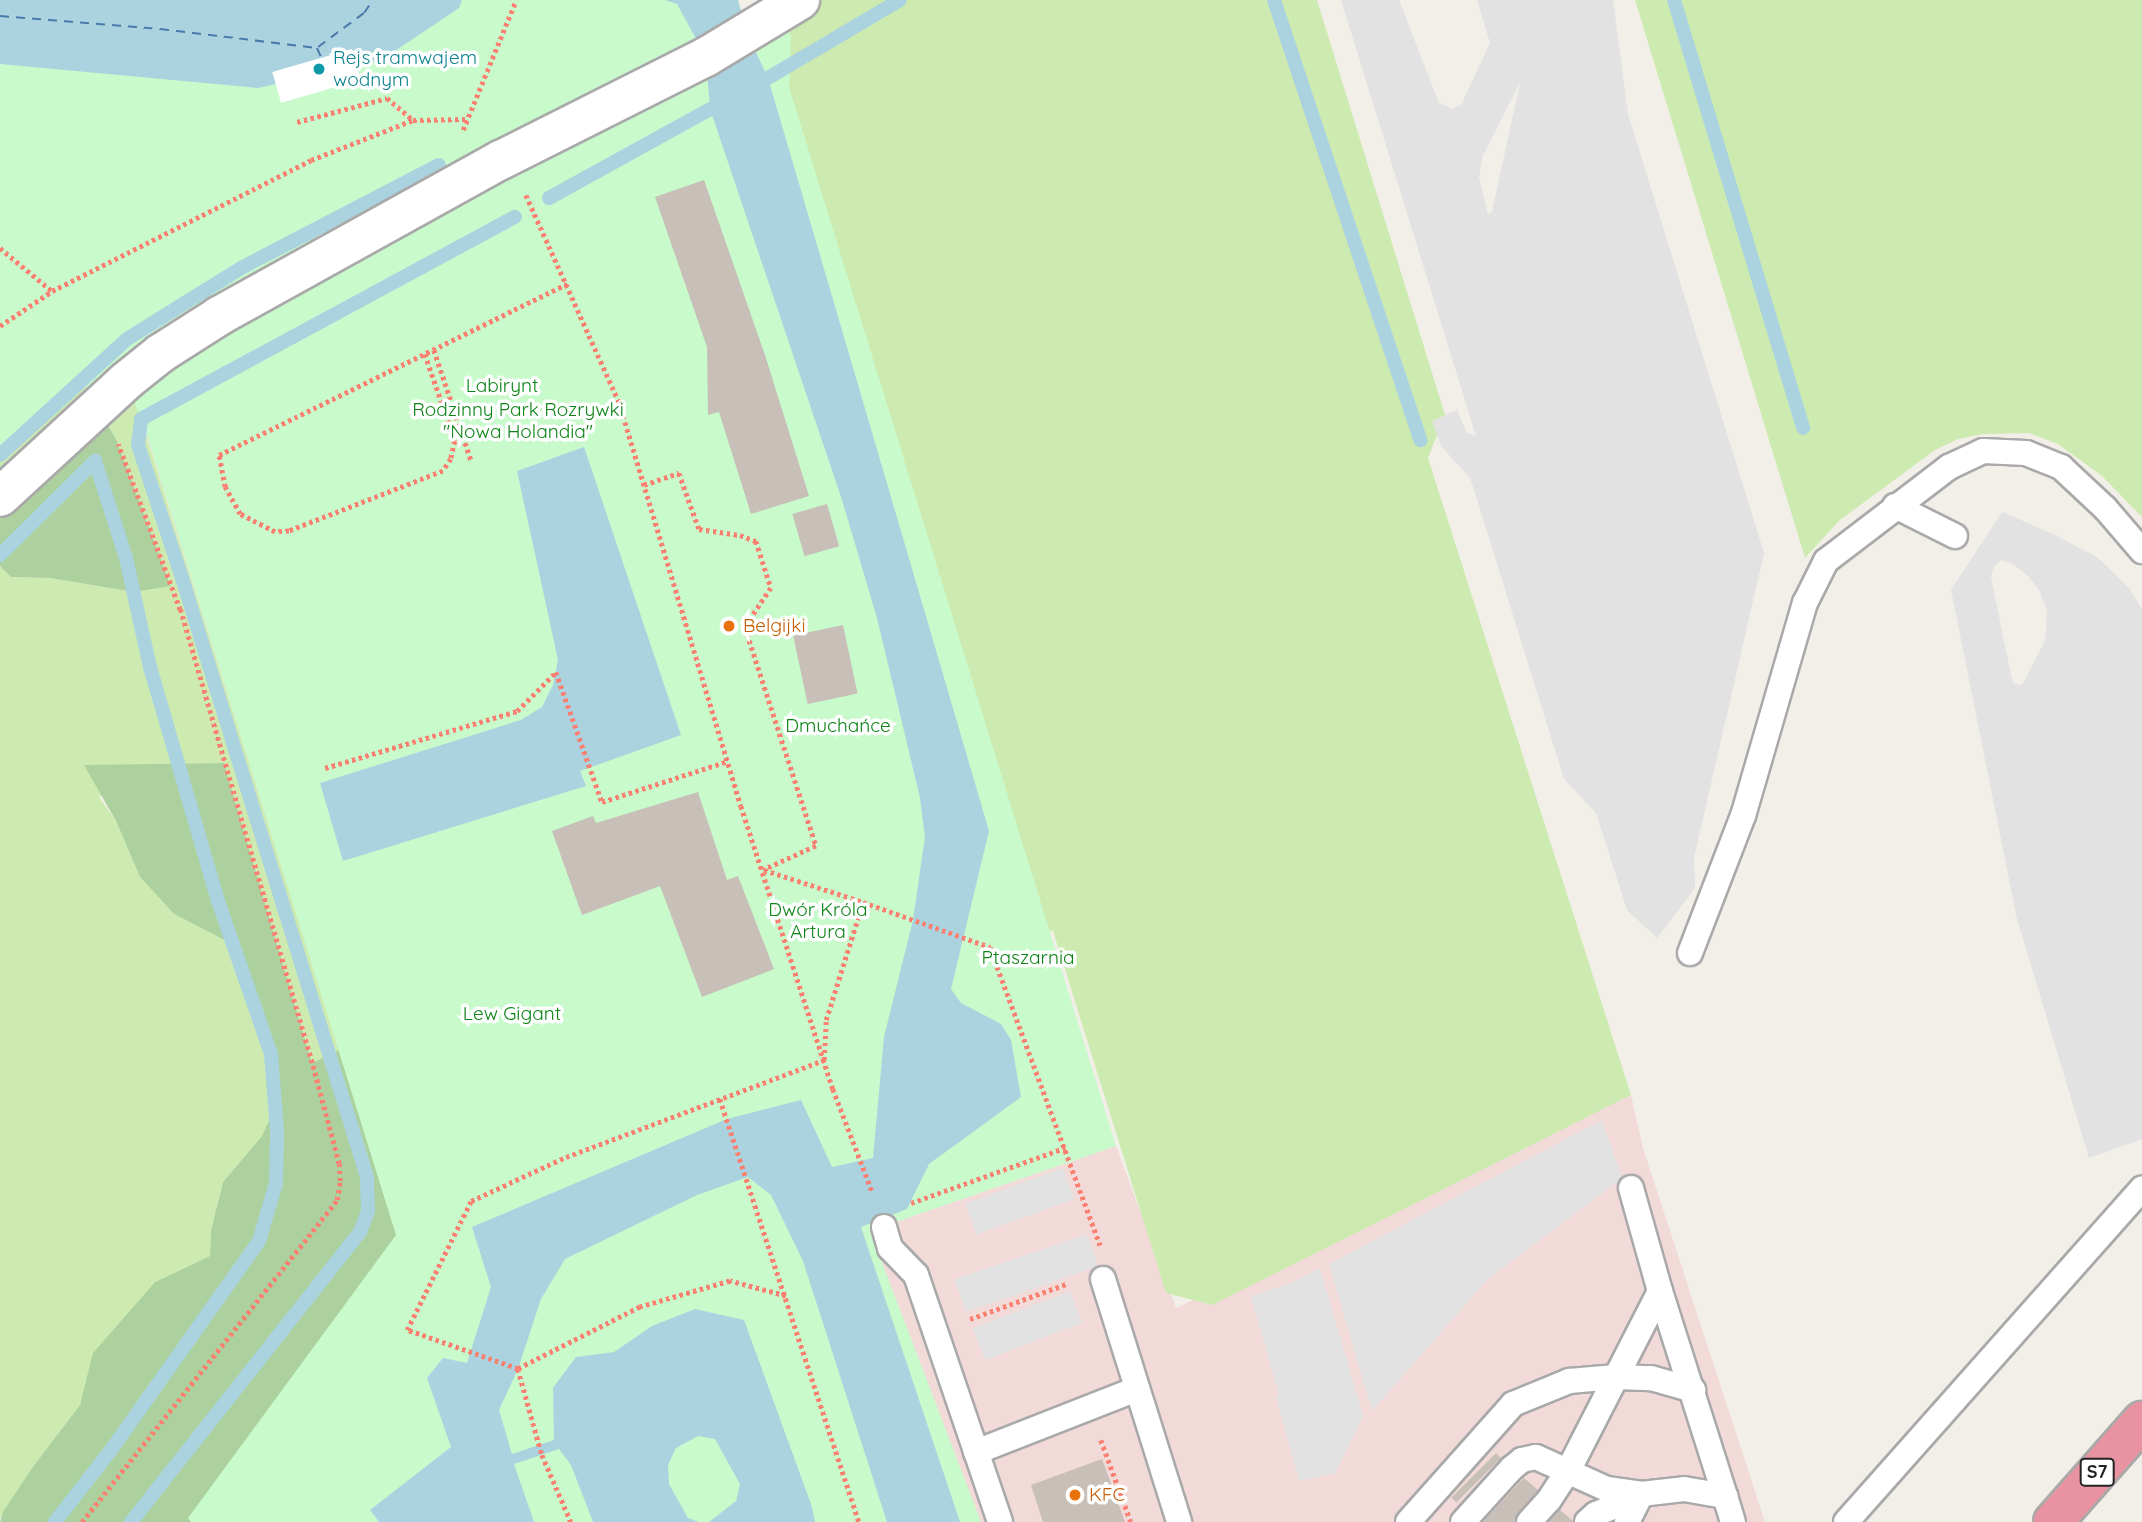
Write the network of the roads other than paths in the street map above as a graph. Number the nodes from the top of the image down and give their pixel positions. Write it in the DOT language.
graph roads {
  1 [pos="800,0"];
  2 [pos="0,497"];
  3 [pos="1895,506"];
  4 [pos="1955,536"];
  5 [pos="2142,551"];
  6 [pos="1690,953"];
  7 [pos="1631,1188"];
  8 [pos="2142,1189"];
  9 [pos="880,1216"];
  10 [pos="1104,1268"];
  11 [pos="1660,1291"];
  12 [pos="1616,1377"];
  13 [pos="1137,1389"];
  14 [pos="1693,1390"];
  15 [pos="2142,1421"];
  16 [pos="976,1452"];
  17 [pos="1568,1471"];
  18 [pos="1641,1494"];
  19 [pos="1725,1496"];
  20 [pos="1000,1522"];
  21 [pos="1179,1522"];
  22 [pos="1408,1522"];
  23 [pos="1463,1522"];
  24 [pos="1529,1522"];
  25 [pos="1587,1522"];
  26 [pos="1627,1522"];
  27 [pos="1733,1522"];
  28 [pos="1846,1522"];
  29 [pos="2053,1522"];
  1 -- 2 [label="street"];
  3 -- 4 [label="lane"];
  3 -- 5 [label="lane"];
  3 -- 6 [label="lane"];
  7 -- 11 [label="lane"];
  8 -- 28 [label="lane"];
  9 -- 16 [label="lane"];
  10 -- 13 [label="lane"];
  11 -- 12 [label="lane"];
  11 -- 14 [label="lane"];
  12 -- 14 [label="lane"];
  12 -- 17 [label="lane"];
  12 -- 22 [label="lane"];
  13 -- 16 [label="lane"];
  13 -- 21 [label="lane"];
  14 -- 19 [label="lane"];
  15 -- 29 [label="highway, S7"];
  16 -- 20 [label="lane"];
  17 -- 18 [label="lane"];
  17 -- 23 [label="lane"];
  17 -- 24 [label="lane"];
  18 -- 19 [label="lane"];
  18 -- 25 [label="lane"];
  18 -- 26 [label="lane"];
  19 -- 27 [label="lane"];
}
